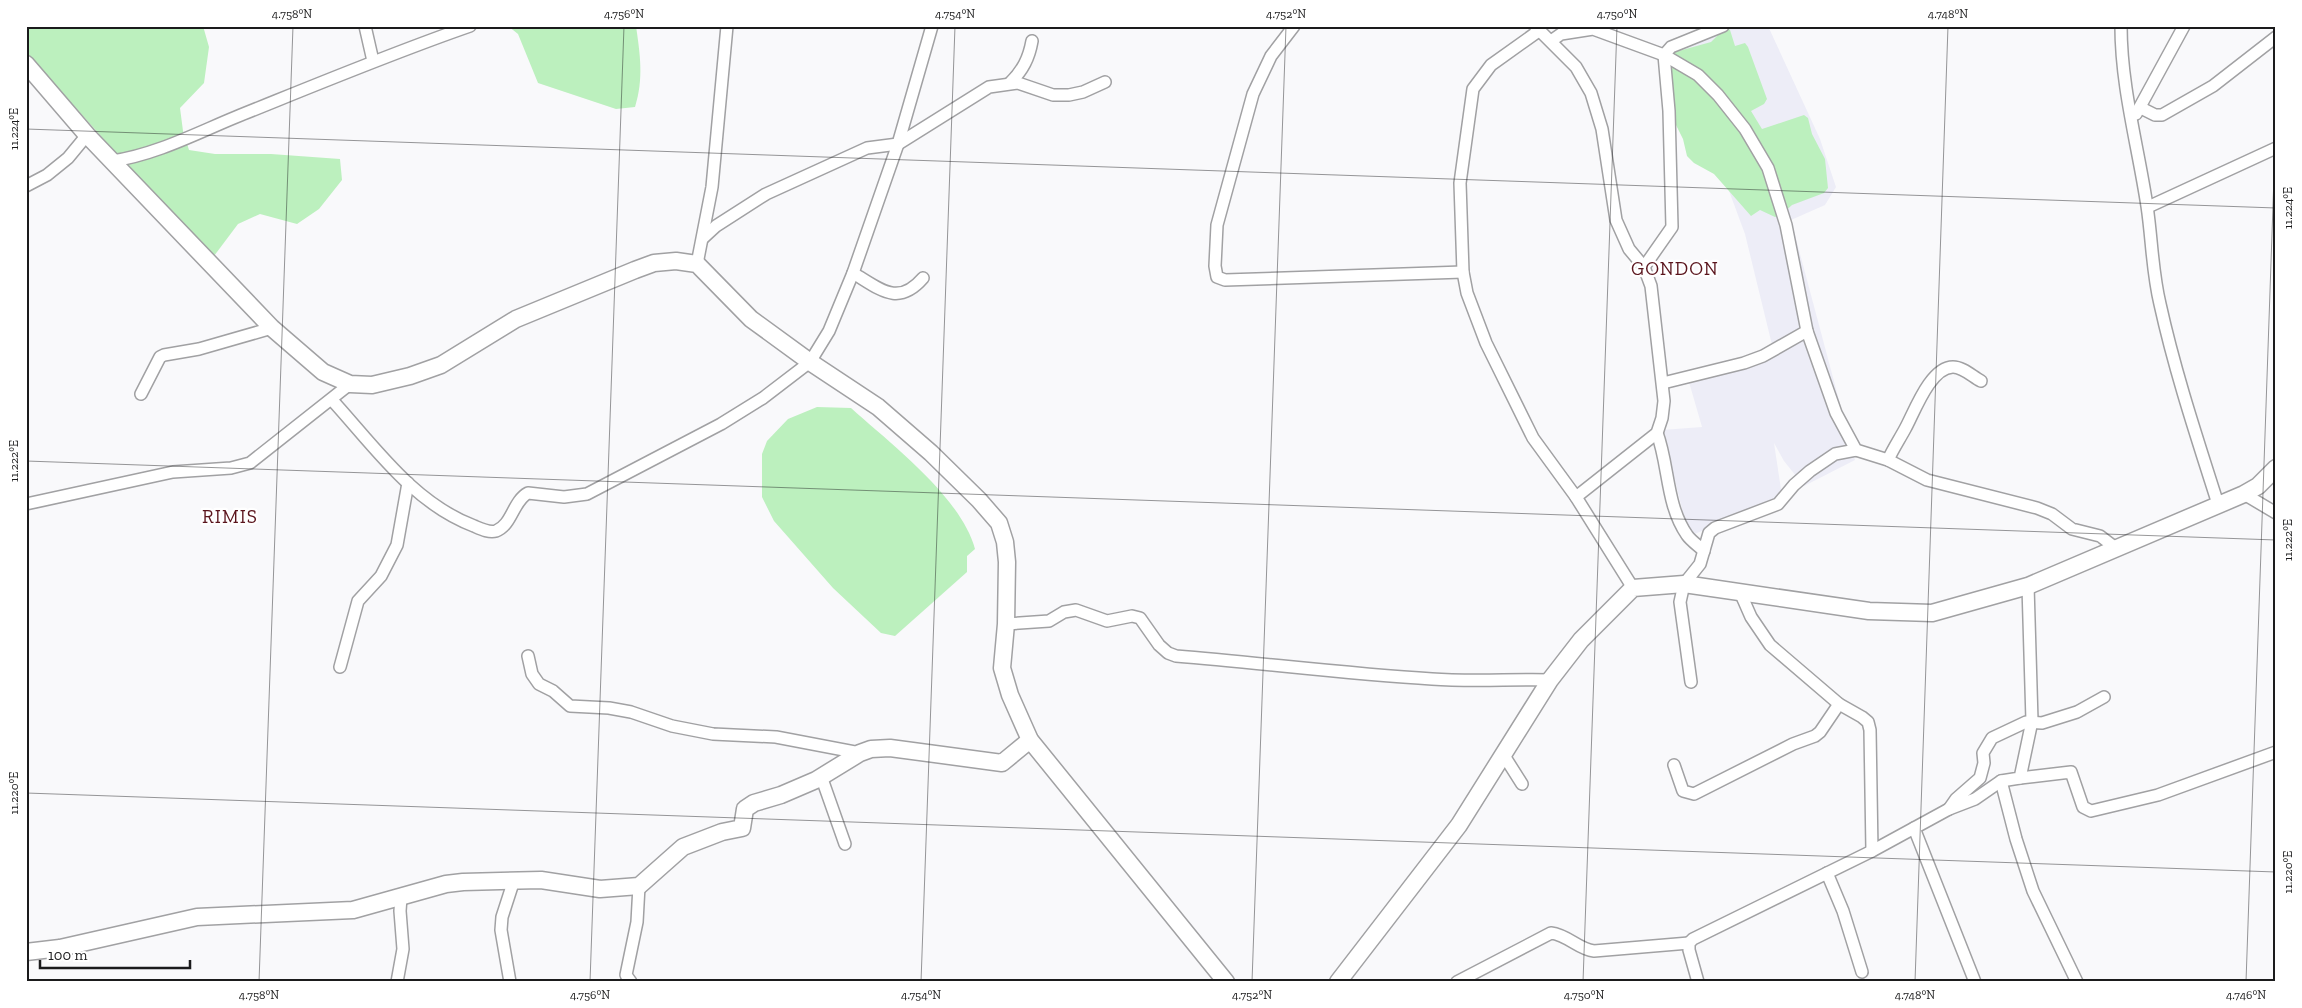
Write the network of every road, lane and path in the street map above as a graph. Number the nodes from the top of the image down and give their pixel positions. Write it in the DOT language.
graph roads {
  1 [pos="365,26"];
  2 [pos="470,26"];
  3 [pos="727,26"];
  4 [pos="932,26"];
  5 [pos="1294,26"];
  6 [pos="1723,26"];
  7 [pos="2121,26"];
  8 [pos="2184,26"];
  9 [pos="1537,28"];
  10 [pos="2276,37"];
  11 [pos="1032,41"];
  12 [pos="1551,41"];
  13 [pos="1664,55"];
  14 [pos="373,61"];
  15 [pos="26,64"];
  16 [pos="1105,82"];
  17 [pos="1010,83"];
  18 [pos="2141,108"];
  19 [pos="2131,122"];
  20 [pos="87,135"];
  21 [pos="898,144"];
  22 [pos="2276,148"];
  23 [pos="112,161"];
  24 [pos="26,186"];
  25 [pos="2148,207"];
  26 [pos="703,238"];
  27 [pos="697,264"];
  28 [pos="1644,267"];
  29 [pos="1463,272"];
  30 [pos="853,273"];
  31 [pos="923,278"];
  32 [pos="272,328"];
  33 [pos="1807,330"];
  34 [pos="810,362"];
  35 [pos="1981,381"];
  36 [pos="350,384"];
  37 [pos="1663,384"];
  38 [pos="142,394"];
  39 [pos="332,400"];
  40 [pos="1657,433"];
  41 [pos="1856,450"];
  42 [pos="1888,460"];
  43 [pos="2276,468"];
  44 [pos="408,483"];
  45 [pos="2244,494"];
  46 [pos="1576,497"];
  47 [pos="26,504"];
  48 [pos="2218,504"];
  49 [pos="2276,513"];
  50 [pos="2117,549"];
  51 [pos="1704,551"];
  52 [pos="1684,584"];
  53 [pos="2028,586"];
  54 [pos="1634,588"];
  55 [pos="1740,592"];
  56 [pos="1006,624"];
  57 [pos="528,656"];
  58 [pos="340,667"];
  59 [pos="1550,680"];
  60 [pos="1691,682"];
  61 [pos="2104,698"];
  62 [pos="1840,704"];
  63 [pos="2032,721"];
  64 [pos="1030,740"];
  65 [pos="2276,752"];
  66 [pos="860,753"];
  67 [pos="1503,754"];
  68 [pos="1674,765"];
  69 [pos="821,776"];
  70 [pos="2020,778"];
  71 [pos="2002,781"];
  72 [pos="1522,784"];
  73 [pos="1949,809"];
  74 [pos="1914,828"];
  75 [pos="845,844"];
  76 [pos="1872,851"];
  77 [pos="1827,873"];
  78 [pos="514,880"];
  79 [pos="639,886"];
  80 [pos="401,897"];
  81 [pos="1689,943"];
  82 [pos="26,952"];
  83 [pos="1862,972"];
  84 [pos="1695,980"];
  85 [pos="397,982"];
  86 [pos="510,982"];
  87 [pos="631,982"];
  88 [pos="1226,982"];
  89 [pos="1338,982"];
  90 [pos="1456,982"];
  91 [pos="1975,982"];
  92 [pos="2077,982"];
  1 -- 14 [label="street"];
  2 -- 14 [label="street"];
  3 -- 26 [label="street"];
  4 -- 21 [label="street"];
  5 -- 29 [label="street"];
  6 -- 13 [label="street"];
  7 -- 19 [label="street"];
  8 -- 18 [label="street"];
  9 -- 12 [label="street"];
  9 -- 29 [label="street"];
  10 -- 18 [label="street"];
  11 -- 17 [label="street"];
  12 -- 13 [label="street"];
  12 -- 28 [label="street"];
  13 -- 28 [label="street"];
  13 -- 33 [label="street"];
  14 -- 23 [label="street"];
  15 -- 20 [label="street"];
  16 -- 17 [label="street"];
  17 -- 21 [label="street"];
  18 -- 19 [label="street"];
  19 -- 25 [label="street"];
  20 -- 23 [label="street"];
  20 -- 24 [label="street"];
  21 -- 26 [label="street"];
  21 -- 30 [label="street"];
  22 -- 25 [label="street"];
  23 -- 32 [label="street"];
  25 -- 48 [label="street"];
  26 -- 27 [label="street"];
  27 -- 34 [label="street"];
  27 -- 36 [label="street"];
  28 -- 37 [label="street"];
  29 -- 46 [label="street"];
  30 -- 31 [label="street"];
  30 -- 34 [label="street"];
  32 -- 36 [label="street"];
  32 -- 38 [label="street"];
  33 -- 37 [label="street"];
  33 -- 41 [label="street"];
  34 -- 44 [label="street"];
  34 -- 56 [label="street"];
  35 -- 42 [label="street"];
  36 -- 39 [label="street"];
  37 -- 40 [label="street"];
  39 -- 44 [label="street"];
  39 -- 47 [label="street"];
  40 -- 46 [label="street"];
  40 -- 51 [label="street"];
  41 -- 42 [label="street"];
  41 -- 51 [label="street"];
  42 -- 50 [label="street"];
  43 -- 45 [label="street"];
  44 -- 58 [label="street"];
  45 -- 48 [label="street"];
  45 -- 49 [label="street"];
  46 -- 54 [label="street"];
  48 -- 50 [label="street"];
  50 -- 53 [label="street"];
  51 -- 52 [label="street"];
  52 -- 54 [label="street"];
  52 -- 55 [label="street"];
  52 -- 60 [label="street"];
  53 -- 55 [label="street"];
  53 -- 63 [label="street"];
  54 -- 59 [label="street"];
  55 -- 62 [label="street"];
  56 -- 59 [label="street"];
  56 -- 64 [label="street"];
  57 -- 66 [label="street"];
  59 -- 67 [label="street"];
  61 -- 63 [label="street"];
  62 -- 68 [label="street"];
  62 -- 76 [label="street"];
  63 -- 70 [label="street"];
  63 -- 73 [label="street"];
  64 -- 66 [label="street"];
  64 -- 88 [label="street"];
  65 -- 70 [label="street"];
  66 -- 69 [label="street"];
  67 -- 72 [label="street"];
  67 -- 89 [label="street"];
  69 -- 75 [label="street"];
  69 -- 79 [label="street"];
  70 -- 71 [label="street"];
  71 -- 73 [label="street"];
  71 -- 92 [label="street"];
  73 -- 74 [label="street"];
  74 -- 76 [label="street"];
  74 -- 91 [label="street"];
  76 -- 77 [label="street"];
  77 -- 81 [label="street"];
  77 -- 83 [label="street"];
  78 -- 79 [label="street"];
  78 -- 80 [label="street"];
  78 -- 86 [label="street"];
  79 -- 87 [label="street"];
  80 -- 82 [label="street"];
  80 -- 85 [label="street"];
  81 -- 84 [label="street"];
  81 -- 90 [label="street"];
}
